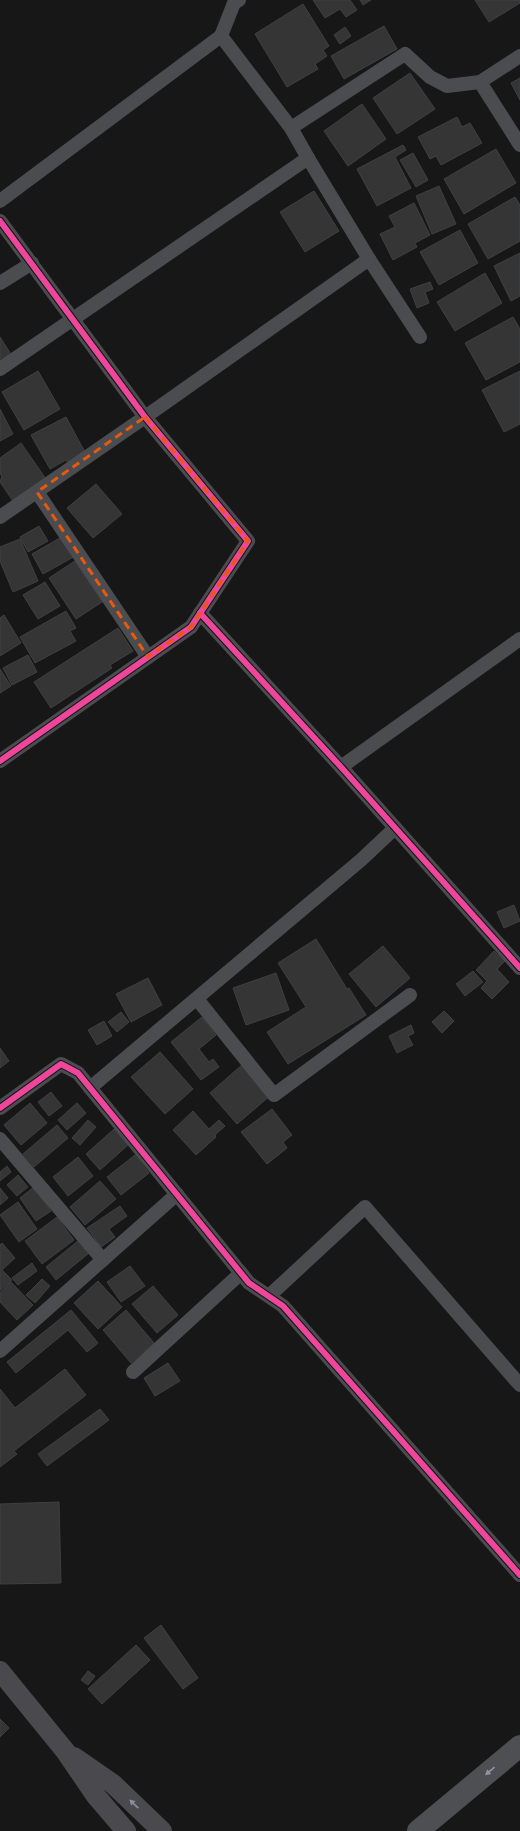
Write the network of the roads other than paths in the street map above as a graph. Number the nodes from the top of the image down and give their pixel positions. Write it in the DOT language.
graph roads {
  1 [pos="239,0"];
  2 [pos="221,36"];
  3 [pos="520,56"];
  4 [pos="480,82"];
  5 [pos="291,128"];
  6 [pos="520,145"];
  7 [pos="308,158"];
  8 [pos="0,201"];
  9 [pos="0,221"];
  10 [pos="369,260"];
  11 [pos="32,263"];
  12 [pos="0,283"];
  13 [pos="73,319"];
  14 [pos="420,337"];
  15 [pos="0,369"];
  16 [pos="145,417"];
  17 [pos="37,492"];
  18 [pos="0,517"];
  19 [pos="200,613"];
  20 [pos="520,639"];
  21 [pos="148,657"];
  22 [pos="0,761"];
  23 [pos="341,767"];
  24 [pos="394,828"];
  25 [pos="520,968"];
  26 [pos="410,995"];
  27 [pos="197,999"];
  28 [pos="90,1088"];
  29 [pos="0,1108"];
  30 [pos="0,1139"];
  31 [pos="177,1194"];
  32 [pos="103,1260"];
  33 [pos="241,1273"];
  34 [pos="269,1296"];
  35 [pos="1,1346"];
  36 [pos="133,1372"];
  37 [pos="520,1385"];
  38 [pos="520,1575"];
  39 [pos="0,1671"];
  40 [pos="520,1746"];
  41 [pos="66,1752"];
  42 [pos="126,1831"];
  43 [pos="162,1831"];
  44 [pos="418,1831"];
  1 -- 2 [label="street"];
  2 -- 5 [label="street"];
  2 -- 8 [label="street"];
  3 -- 4 [label="street"];
  4 -- 5 [label="street"];
  4 -- 6 [label="street"];
  5 -- 7 [label="street"];
  7 -- 10 [label="street"];
  7 -- 13 [label="street"];
  9 -- 11 [label="street"];
  10 -- 14 [label="street"];
  10 -- 16 [label="street"];
  11 -- 12 [label="street"];
  11 -- 13 [label="street"];
  13 -- 15 [label="street"];
  13 -- 16 [label="street"];
  16 -- 17 [label="street"];
  16 -- 19 [label="street"];
  17 -- 18 [label="street"];
  17 -- 21 [label="street"];
  19 -- 21 [label="street"];
  19 -- 23 [label="street"];
  20 -- 23 [label="street"];
  21 -- 22 [label="street"];
  23 -- 24 [label="street"];
  24 -- 25 [label="street"];
  24 -- 27 [label="street"];
  26 -- 27 [label="street"];
  27 -- 28 [label="street"];
  28 -- 29 [label="street"];
  28 -- 31 [label="street"];
  30 -- 32 [label="street"];
  31 -- 32 [label="street"];
  31 -- 33 [label="street"];
  32 -- 35 [label="street"];
  33 -- 34 [label="street"];
  33 -- 36 [label="street"];
  34 -- 37 [label="street"];
  34 -- 38 [label="street"];
  39 -- 41 [label="street"];
  40 -- 44 [label="main road, one-way"];
  41 -- 42 [label="street"];
  43 -- 41 [label="street, one-way"];
}
